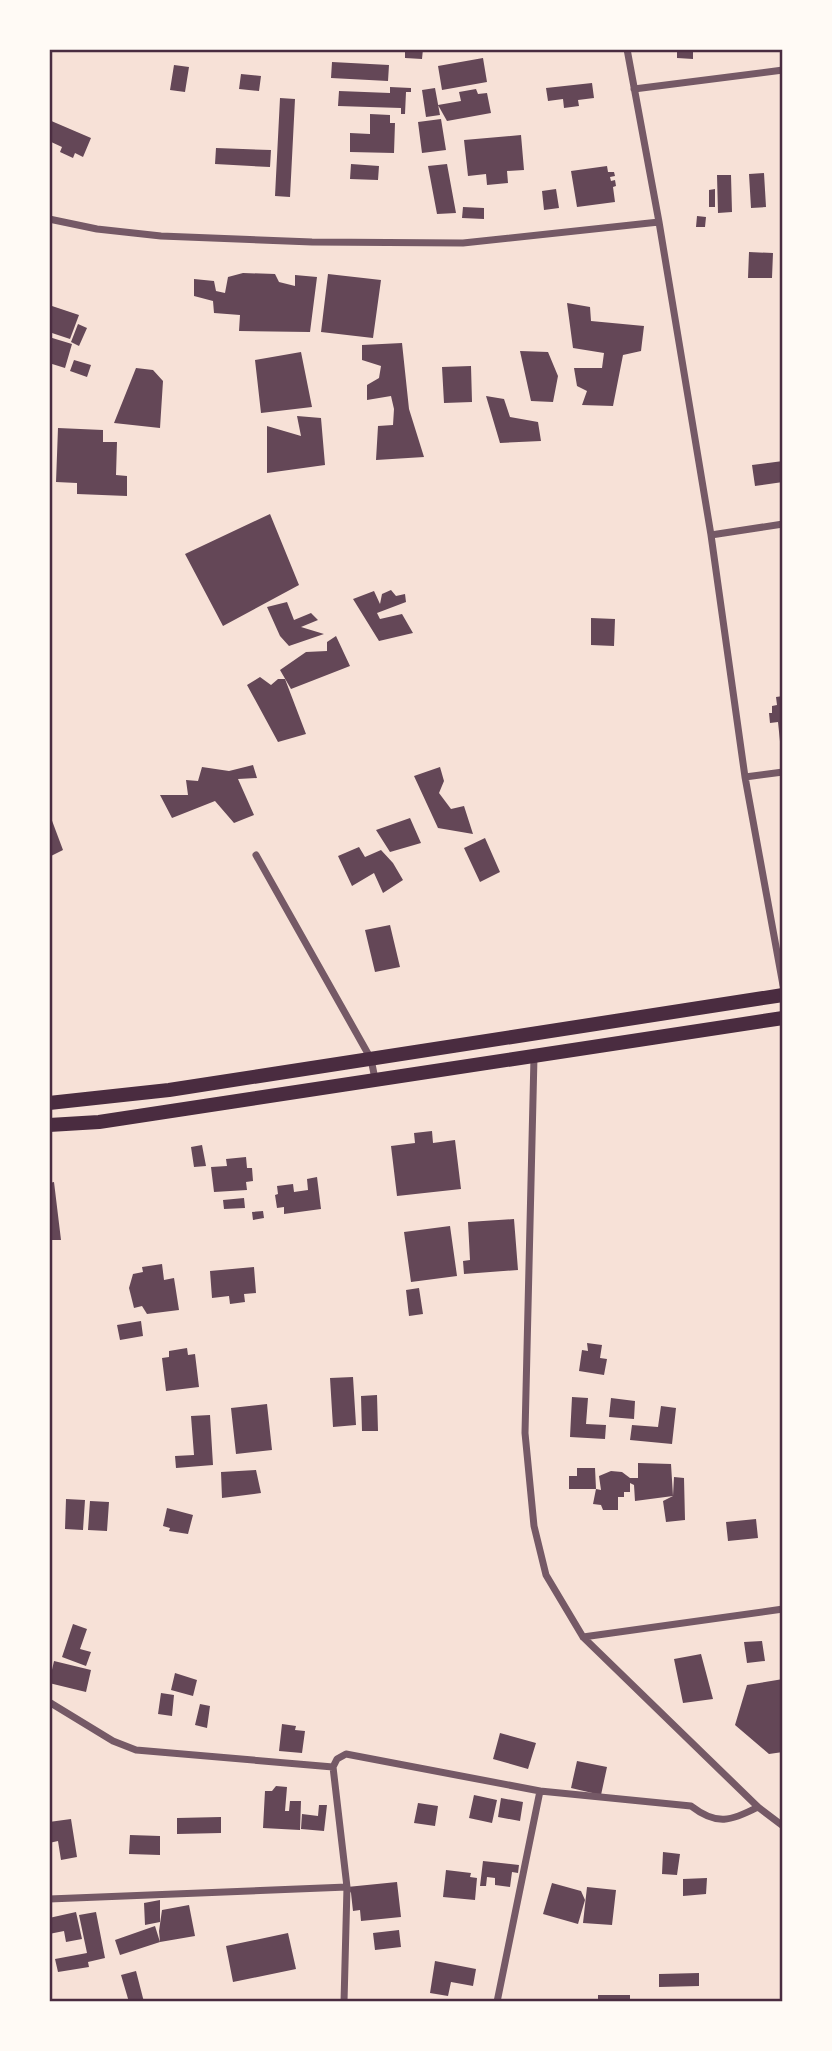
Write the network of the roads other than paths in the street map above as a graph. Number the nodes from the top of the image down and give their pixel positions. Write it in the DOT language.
graph roads {
  1 [pos="627,49"];
  2 [pos="783,70"];
  3 [pos="634,89"];
  4 [pos="49,219"];
  5 [pos="659,222"];
  6 [pos="783,524"];
  7 [pos="711,535"];
  8 [pos="783,772"];
  9 [pos="745,777"];
  10 [pos="256,855"];
  11 [pos="783,985"];
  12 [pos="783,995"];
  13 [pos="783,1018"];
  14 [pos="534,1058"];
  15 [pos="370,1059"];
  16 [pos="375,1081"];
  17 [pos="49,1103"];
  18 [pos="49,1125"];
  19 [pos="783,1609"];
  20 [pos="583,1637"];
  21 [pos="49,1702"];
  22 [pos="333,1767"];
  23 [pos="540,1791"];
  24 [pos="758,1807"];
  25 [pos="783,1826"];
  26 [pos="347,1887"];
  27 [pos="49,1899"];
  28 [pos="344,2002"];
  29 [pos="497,2002"];
  1 -- 3 [label="street"];
  2 -- 3 [label="street"];
  3 -- 5 [label="street"];
  4 -- 5 [label="street"];
  5 -- 7 [label="street"];
  6 -- 7 [label="street"];
  7 -- 9 [label="street"];
  8 -- 9 [label="street"];
  9 -- 11 [label="street"];
  10 -- 15 [label="street"];
  12 -- 15 [label="main road"];
  13 -- 14 [label="main road"];
  14 -- 16 [label="main road"];
  14 -- 20 [label="street"];
  15 -- 16 [label="street"];
  15 -- 17 [label="main road"];
  16 -- 18 [label="main road"];
  19 -- 20 [label="street"];
  20 -- 24 [label="street"];
  21 -- 22 [label="street"];
  22 -- 23 [label="street"];
  22 -- 26 [label="street"];
  23 -- 24 [label="street"];
  23 -- 29 [label="street"];
  24 -- 25 [label="street"];
  26 -- 27 [label="street"];
  26 -- 28 [label="street"];
}
